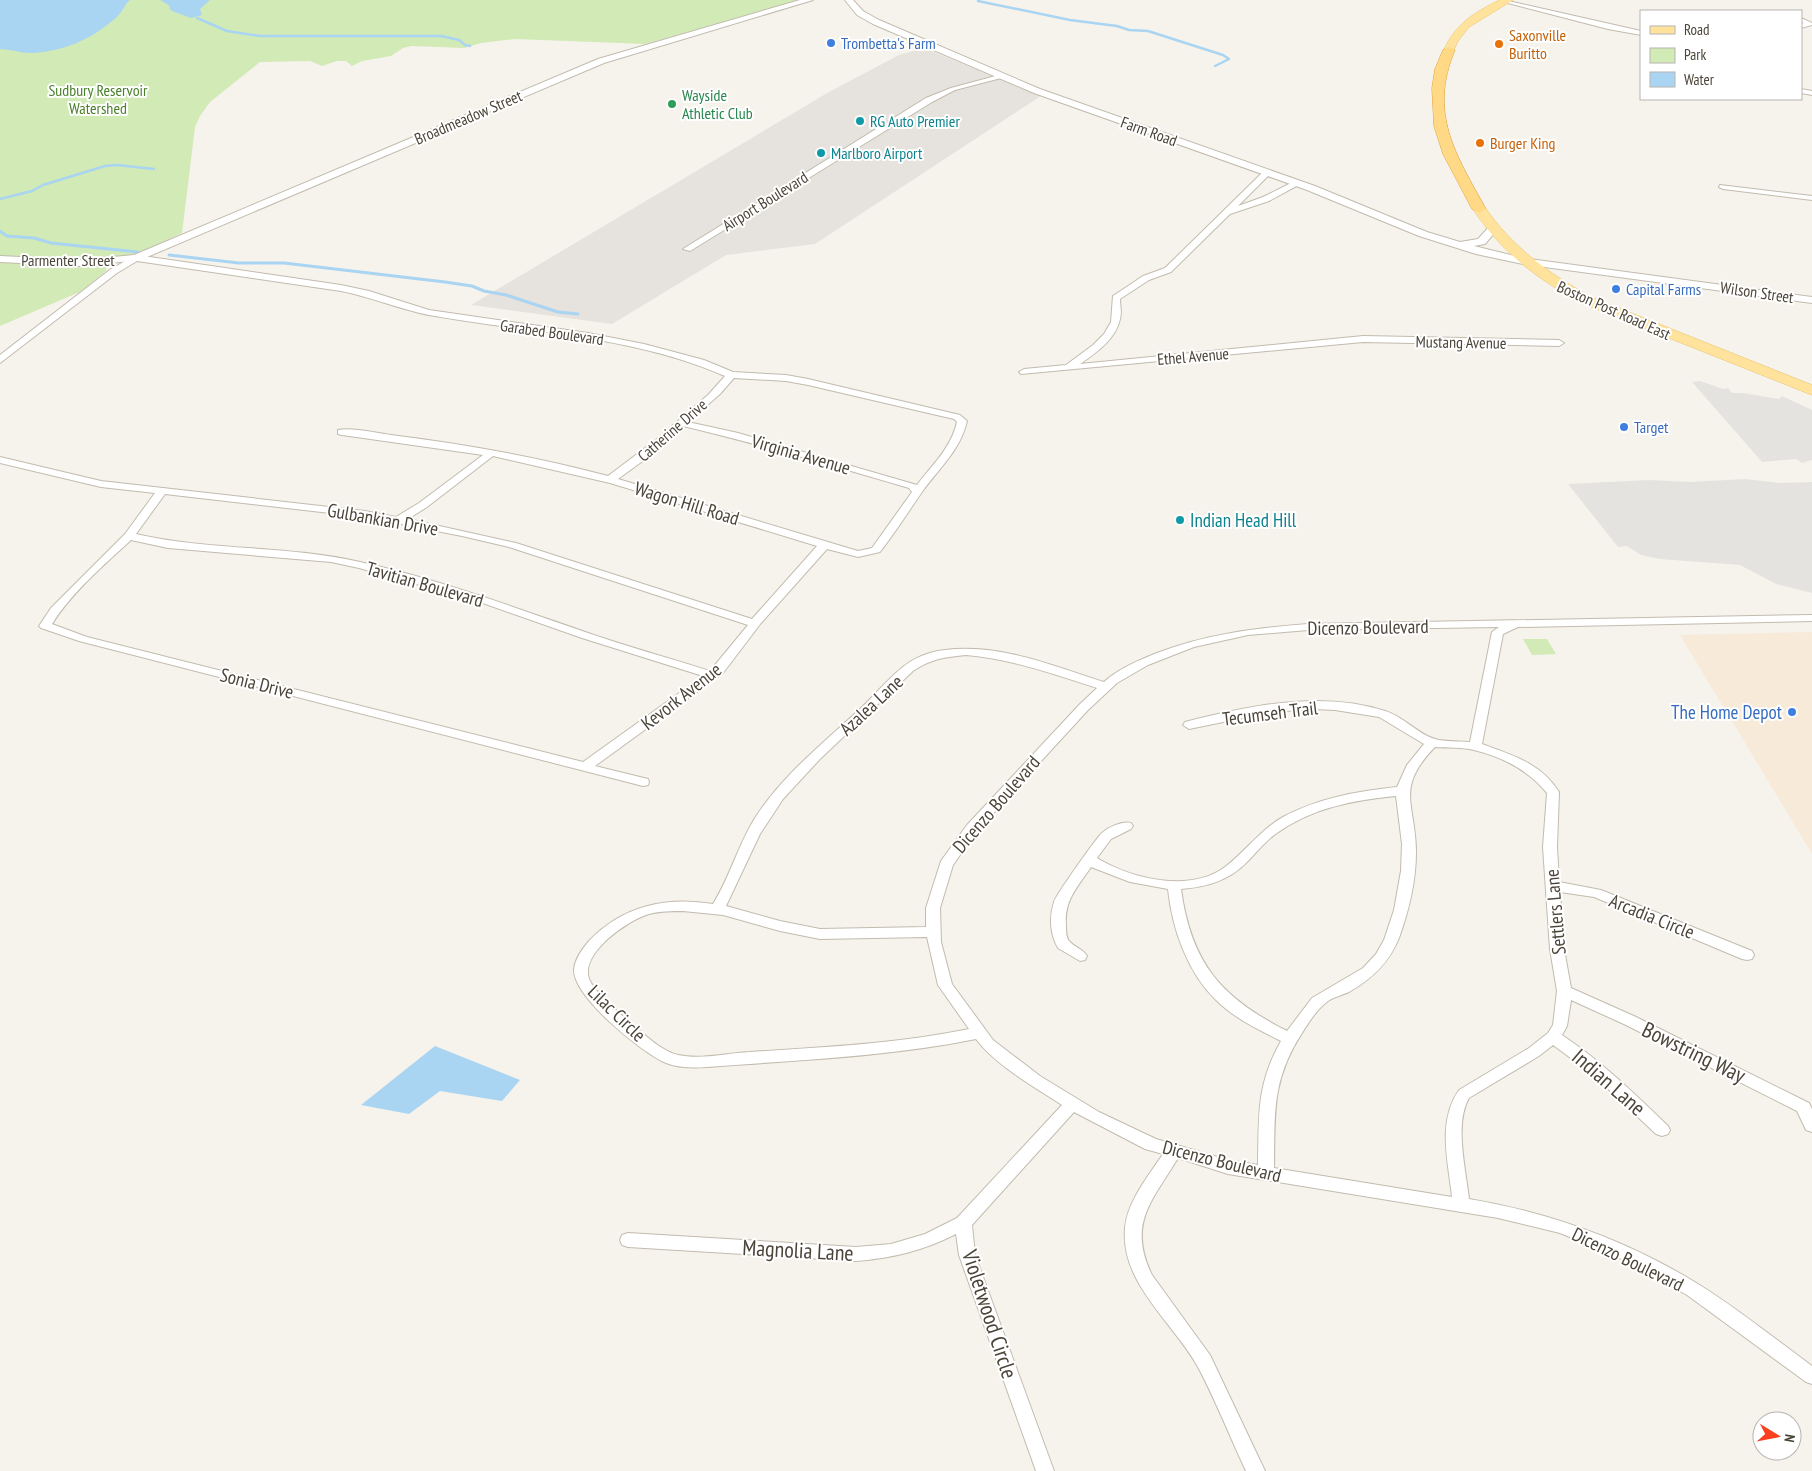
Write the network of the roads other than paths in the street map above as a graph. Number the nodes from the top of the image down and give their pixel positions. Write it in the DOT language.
graph roads {
  1 [pos="809,0"];
  2 [pos="849,0"];
  3 [pos="1507,1"];
  4 [pos="1802,20"];
  5 [pos="1802,26"];
  6 [pos="1640,33"];
  7 [pos="1449,50"];
  8 [pos="1002,76"];
  9 [pos="1267,173"];
  10 [pos="1298,184"];
  11 [pos="1723,187"];
  12 [pos="1812,198"];
  13 [pos="1479,209"];
  14 [pos="1226,214"];
  15 [pos="1492,230"];
  16 [pos="1457,245"];
  17 [pos="687,249"];
  18 [pos="136,258"];
  19 [pos="0,259"];
  20 [pos="1523,261"];
  21 [pos="1812,300"];
  22 [pos="1363,339"];
  23 [pos="1559,343"];
  24 [pos="0,360"];
  25 [pos="1069,366"];
  26 [pos="1024,372"];
  27 [pos="731,375"];
  28 [pos="1812,390"];
  29 [pos="962,421"];
  30 [pos="681,423"];
  31 [pos="342,432"];
  32 [pos="490,454"];
  33 [pos="0,460"];
  34 [pos="610,480"];
  35 [pos="162,492"];
  36 [pos="918,492"];
  37 [pos="400,520"];
  38 [pos="129,536"];
  39 [pos="824,544"];
  40 [pos="1812,618"];
  41 [pos="756,624"];
  42 [pos="1515,624"];
  43 [pos="712,675"];
  44 [pos="1106,687"];
  45 [pos="1189,725"];
  46 [pos="1432,743"];
  47 [pos="1475,746"];
  48 [pos="585,767"];
  49 [pos="643,782"];
  50 [pos="1403,791"];
  51 [pos="1126,826"];
  52 [pos="1088,859"];
  53 [pos="1174,884"];
  54 [pos="1553,886"];
  55 [pos="718,908"];
  56 [pos="934,932"];
  57 [pos="1747,955"];
  58 [pos="1080,956"];
  59 [pos="1564,991"];
  60 [pos="980,1033"];
  61 [pos="1553,1036"];
  62 [pos="1290,1039"];
  63 [pos="1073,1103"];
  64 [pos="1812,1126"];
  65 [pos="1662,1130"];
  66 [pos="1174,1151"];
  67 [pos="1266,1174"];
  68 [pos="1461,1205"];
  69 [pos="963,1223"];
  70 [pos="628,1240"];
  71 [pos="1812,1376"];
  72 [pos="1045,1471"];
  73 [pos="1256,1471"];
  1 -- 18 [label="street, Broadmeadow Street"];
  2 -- 8 [label="street, Farm Road"];
  3 -- 6 [label="street"];
  3 -- 7 [label="main road, Boston Post Road East"];
  4 -- 5 [label="street"];
  7 -- 13 [label="highway, Boston Post Road East"];
  8 -- 9 [label="street, Farm Road"];
  8 -- 17 [label="street, Airport Boulevard"];
  9 -- 10 [label="street, Farm Road"];
  9 -- 14 [label="street"];
  10 -- 14 [label="street"];
  10 -- 16 [label="street, Farm Road"];
  11 -- 12 [label="street"];
  13 -- 15 [label="main road, Boston Post Road East"];
  14 -- 25 [label="street"];
  15 -- 16 [label="street, Farm Road"];
  15 -- 20 [label="main road, Boston Post Road East"];
  16 -- 20 [label="street, Farm Road"];
  18 -- 19 [label="street, Parmenter Street"];
  18 -- 24 [label="street"];
  18 -- 27 [label="street, Garabed Boulevard"];
  20 -- 21 [label="street, Wilson Street"];
  20 -- 28 [label="main road, Boston Post Road East"];
  22 -- 23 [label="street, Mustang Avenue"];
  22 -- 25 [label="street, Ethel Avenue"];
  25 -- 26 [label="street, Ethel Avenue"];
  27 -- 29 [label="street, Garabed Boulevard"];
  27 -- 30 [label="street, Catherine Drive"];
  29 -- 36 [label="street, Wagon Hill Road"];
  30 -- 34 [label="street, Catherine Drive"];
  30 -- 36 [label="street, Virginia Avenue"];
  31 -- 32 [label="street, Wagon Hill Road"];
  32 -- 34 [label="street, Wagon Hill Road"];
  32 -- 37 [label="street"];
  33 -- 35 [label="street, Gulbankian Drive"];
  34 -- 39 [label="street, Wagon Hill Road"];
  35 -- 37 [label="street, Gulbankian Drive"];
  35 -- 38 [label="street, Sonia Drive"];
  36 -- 39 [label="street, Wagon Hill Road"];
  37 -- 41 [label="street, Gulbankian Drive"];
  38 -- 43 [label="street, Tavitian Boulevard"];
  38 -- 48 [label="street, Sonia Drive"];
  39 -- 41 [label="street, Kevork Avenue"];
  40 -- 42 [label="street, Dicenzo Boulevard"];
  41 -- 43 [label="street, Kevork Avenue"];
  42 -- 44 [label="street, Dicenzo Boulevard"];
  42 -- 47 [label="street"];
  43 -- 48 [label="street, Kevork Avenue"];
  44 -- 55 [label="street, Azalea Lane"];
  44 -- 56 [label="street, Dicenzo Boulevard"];
  45 -- 46 [label="street, Tecumseh Trail"];
  46 -- 47 [label="street, Settlers Lane"];
  46 -- 50 [label="street"];
  47 -- 54 [label="street, Settlers Lane"];
  48 -- 49 [label="street, Sonia Drive"];
  50 -- 53 [label="street"];
  50 -- 62 [label="street"];
  51 -- 52 [label="street"];
  52 -- 53 [label="street"];
  52 -- 58 [label="street"];
  53 -- 62 [label="street"];
  54 -- 57 [label="street, Arcadia Circle"];
  54 -- 59 [label="street, Settlers Lane"];
  55 -- 56 [label="street, Lilac Circle"];
  55 -- 60 [label="street, Lilac Circle"];
  56 -- 60 [label="street, Dicenzo Boulevard"];
  59 -- 61 [label="street, Settlers Lane"];
  59 -- 64 [label="street, Bowstring Way"];
  60 -- 63 [label="street, Dicenzo Boulevard"];
  61 -- 65 [label="street, Indian Lane"];
  61 -- 68 [label="street, Settlers Lane"];
  62 -- 67 [label="street"];
  63 -- 66 [label="street, Dicenzo Boulevard"];
  63 -- 69 [label="street, Violetwood Circle"];
  66 -- 67 [label="street, Dicenzo Boulevard"];
  66 -- 73 [label="street"];
  67 -- 68 [label="street, Dicenzo Boulevard"];
  68 -- 71 [label="street, Dicenzo Boulevard"];
  69 -- 70 [label="street, Magnolia Lane"];
  69 -- 72 [label="street, Violetwood Circle"];
}
